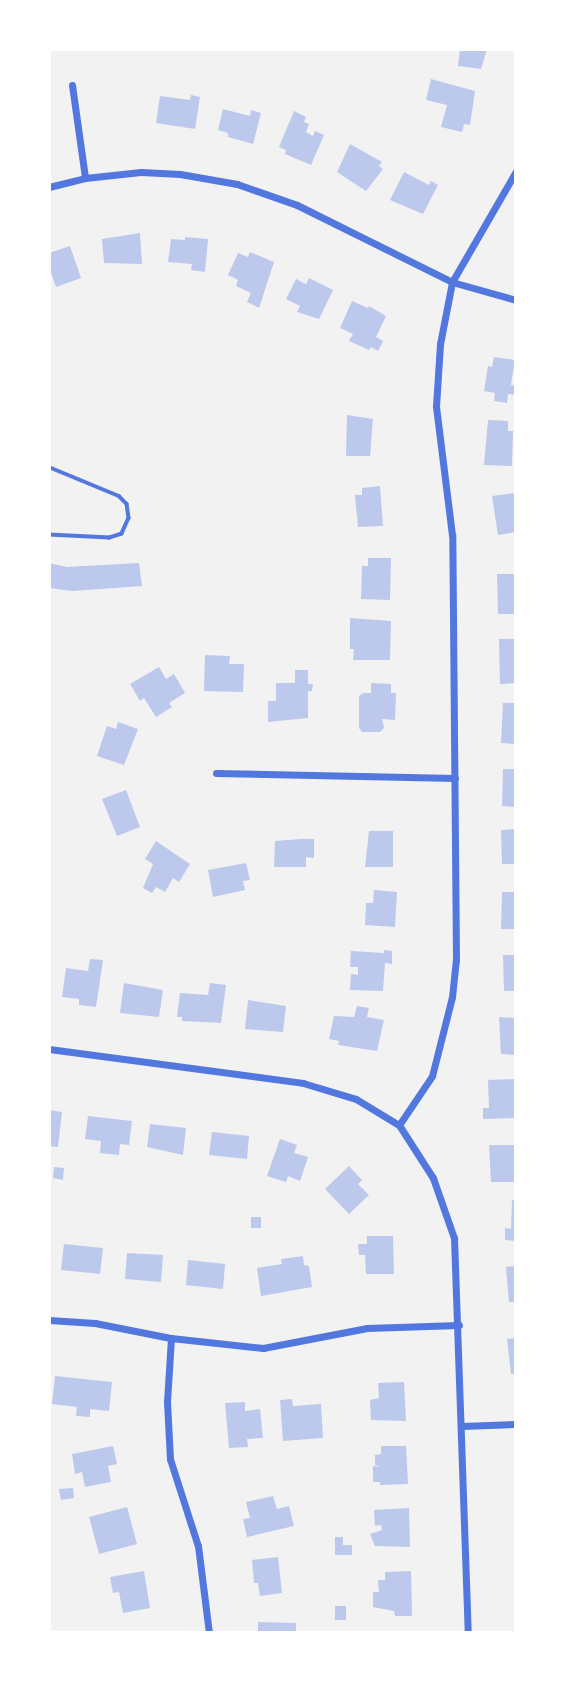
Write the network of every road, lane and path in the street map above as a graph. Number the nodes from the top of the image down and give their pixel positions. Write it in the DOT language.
graph roads {
  1 [pos="72,85"];
  2 [pos="516,171"];
  3 [pos="85,178"];
  4 [pos="49,187"];
  5 [pos="452,282"];
  6 [pos="516,300"];
  7 [pos="49,467"];
  8 [pos="49,535"];
  9 [pos="216,773"];
  10 [pos="454,778"];
  11 [pos="49,1049"];
  12 [pos="399,1125"];
  13 [pos="49,1320"];
  14 [pos="458,1325"];
  15 [pos="170,1338"];
  16 [pos="516,1424"];
  17 [pos="462,1426"];
  18 [pos="209,1633"];
  19 [pos="468,1633"];
  1 -- 3 [label="street"];
  2 -- 5 [label="street"];
  3 -- 4 [label="street"];
  3 -- 5 [label="street"];
  5 -- 6 [label="street"];
  5 -- 10 [label="street"];
  7 -- 8 [label="lane"];
  9 -- 10 [label="street"];
  10 -- 12 [label="street"];
  11 -- 12 [label="street"];
  12 -- 14 [label="street"];
  13 -- 15 [label="street"];
  14 -- 15 [label="street"];
  14 -- 17 [label="street"];
  15 -- 18 [label="street"];
  16 -- 17 [label="street"];
  17 -- 19 [label="street"];
}
